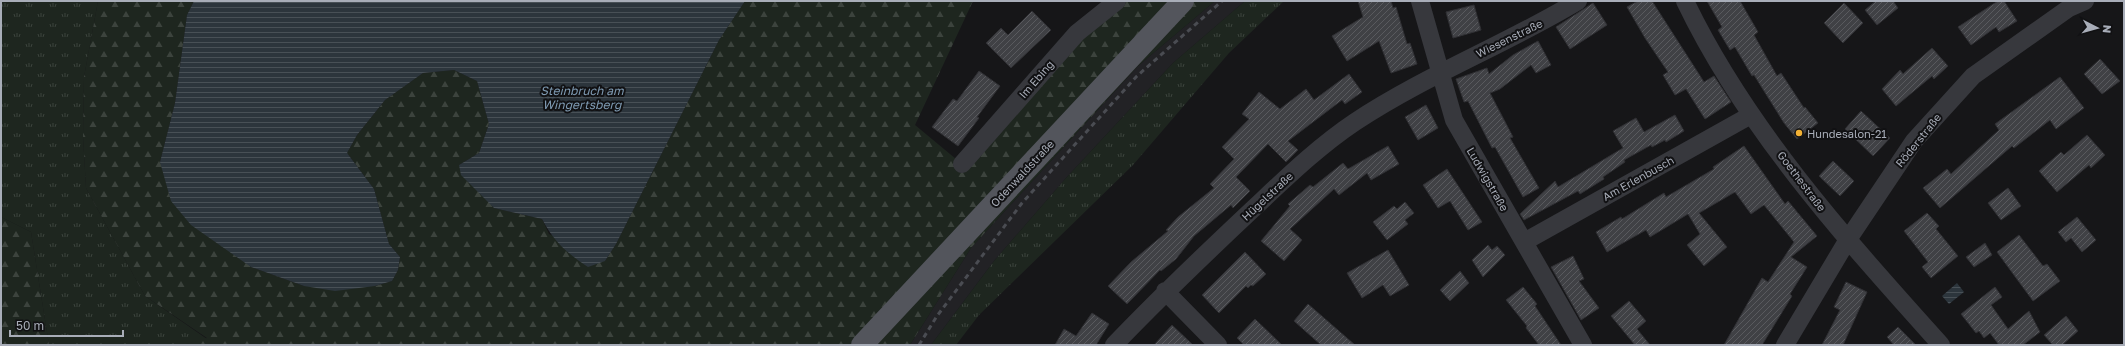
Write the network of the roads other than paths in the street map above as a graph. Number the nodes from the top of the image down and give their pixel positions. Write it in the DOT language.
graph roads {
  1 [pos="1117,1"];
  2 [pos="1183,1"];
  3 [pos="1420,1"];
  4 [pos="1578,1"];
  5 [pos="1685,1"];
  6 [pos="2085,1"];
  7 [pos="1440,72"];
  8 [pos="1751,115"];
  9 [pos="962,164"];
  10 [pos="1847,241"];
  11 [pos="1524,242"];
  12 [pos="1165,291"];
  13 [pos="862,345"];
  14 [pos="1114,345"];
  15 [pos="1218,345"];
  16 [pos="1583,345"];
  17 [pos="1785,345"];
  18 [pos="1941,345"];
  1 -- 9 [label="street, Im Ebing"];
  2 -- 13 [label="main road, Odenwaldstraße"];
  3 -- 7 [label="street, Ludwigstraße"];
  4 -- 7 [label="street, Wiesenstraße"];
  5 -- 8 [label="street, Goethestraße"];
  6 -- 10 [label="street, Röderstraße"];
  7 -- 11 [label="street, Ludwigstraße"];
  7 -- 12 [label="street, Hügelstraße"];
  8 -- 10 [label="street, Goethestraße"];
  8 -- 11 [label="street, Am Erlenbusch"];
  10 -- 17 [label="street, Röderstraße"];
  10 -- 18 [label="street, Goethestraße"];
  11 -- 16 [label="street, Ludwigstraße"];
  12 -- 14 [label="street, Hügelstraße"];
  12 -- 15 [label="street"];
}
